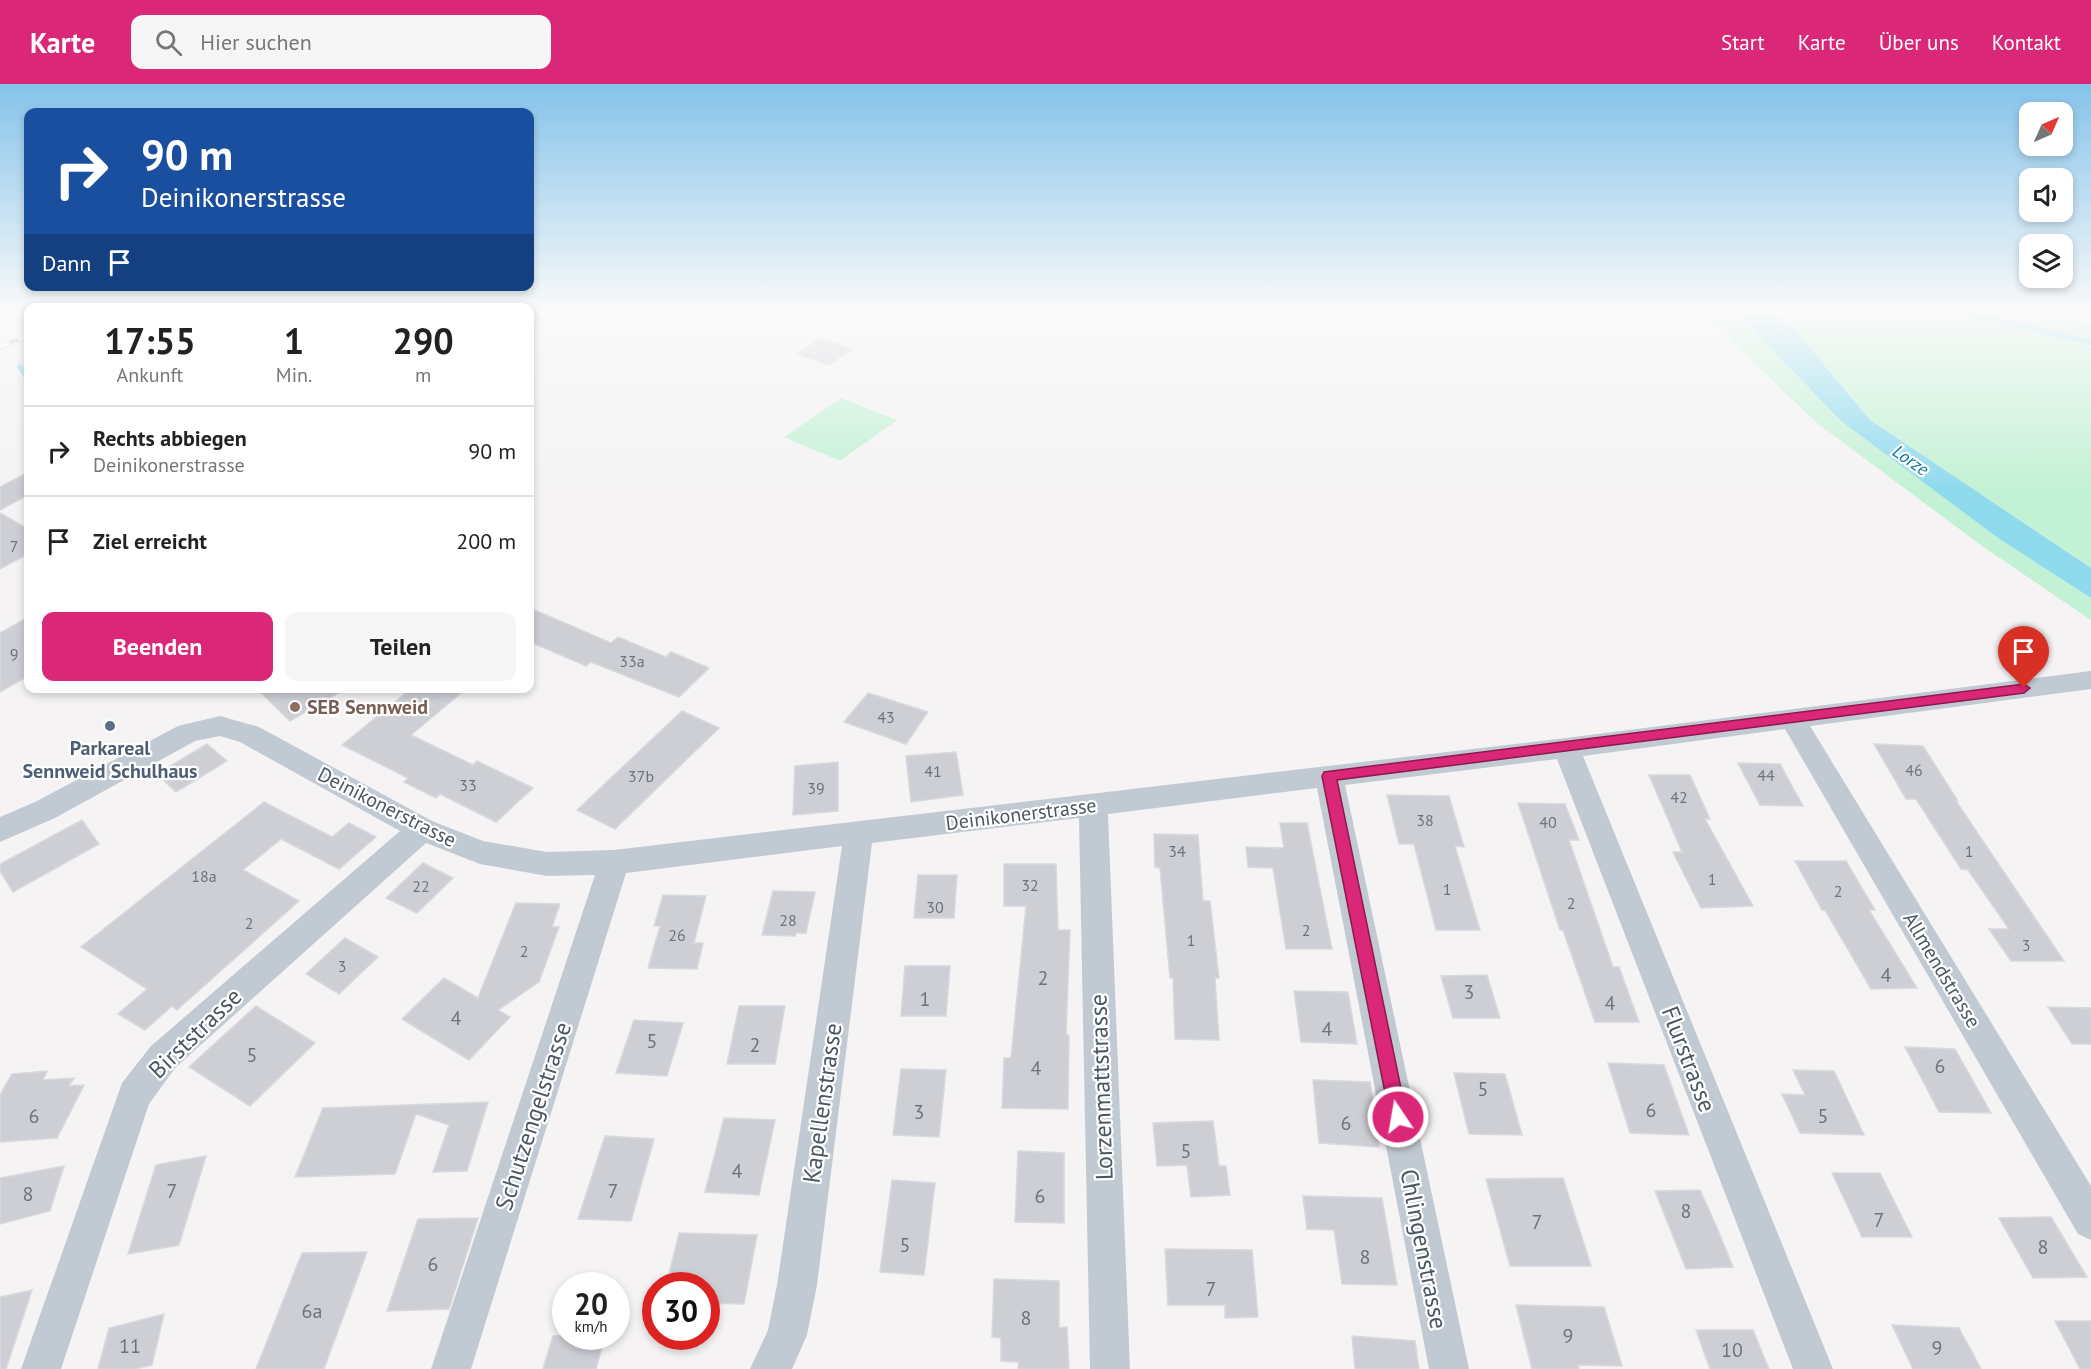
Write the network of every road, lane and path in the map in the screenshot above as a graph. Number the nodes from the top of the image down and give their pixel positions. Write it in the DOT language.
graph roads {
  1 [pos="2091,680"];
  2 [pos="1792,719"];
  3 [pos="1566,748"];
  4 [pos="1329,776"];
  5 [pos="1093,804"];
  6 [pos="422,829"];
  7 [pos="0,830"];
  8 [pos="858,834"];
  9 [pos="614,862"];
  10 [pos="2091,1221"];
  11 [pos="40,1369"];
  12 [pos="451,1369"];
  13 [pos="770,1369"];
  14 [pos="1110,1369"];
  15 [pos="1449,1369"];
  16 [pos="1813,1369"];
  1 -- 2 [label="street, Deinikonerstrasse"];
  2 -- 3 [label="street, Deinikonerstrasse"];
  2 -- 10 [label="street, Allmendstrasse"];
  3 -- 4 [label="street, Deinikonerstrasse"];
  3 -- 16 [label="street, Flurstrasse"];
  4 -- 5 [label="street, Deinikonerstrasse"];
  4 -- 15 [label="street, Chlingenstrasse"];
  5 -- 8 [label="street, Deinikonerstrasse"];
  5 -- 14 [label="street, Lorzenmattstrasse"];
  6 -- 7 [label="street, Deinikonerstrasse"];
  6 -- 9 [label="street, Deinikonerstrasse"];
  6 -- 11 [label="street, Birststrasse"];
  8 -- 9 [label="street, Deinikonerstrasse"];
  8 -- 13 [label="street, Kapellenstrasse"];
  9 -- 12 [label="street, Schutzengelstrasse"];
}
